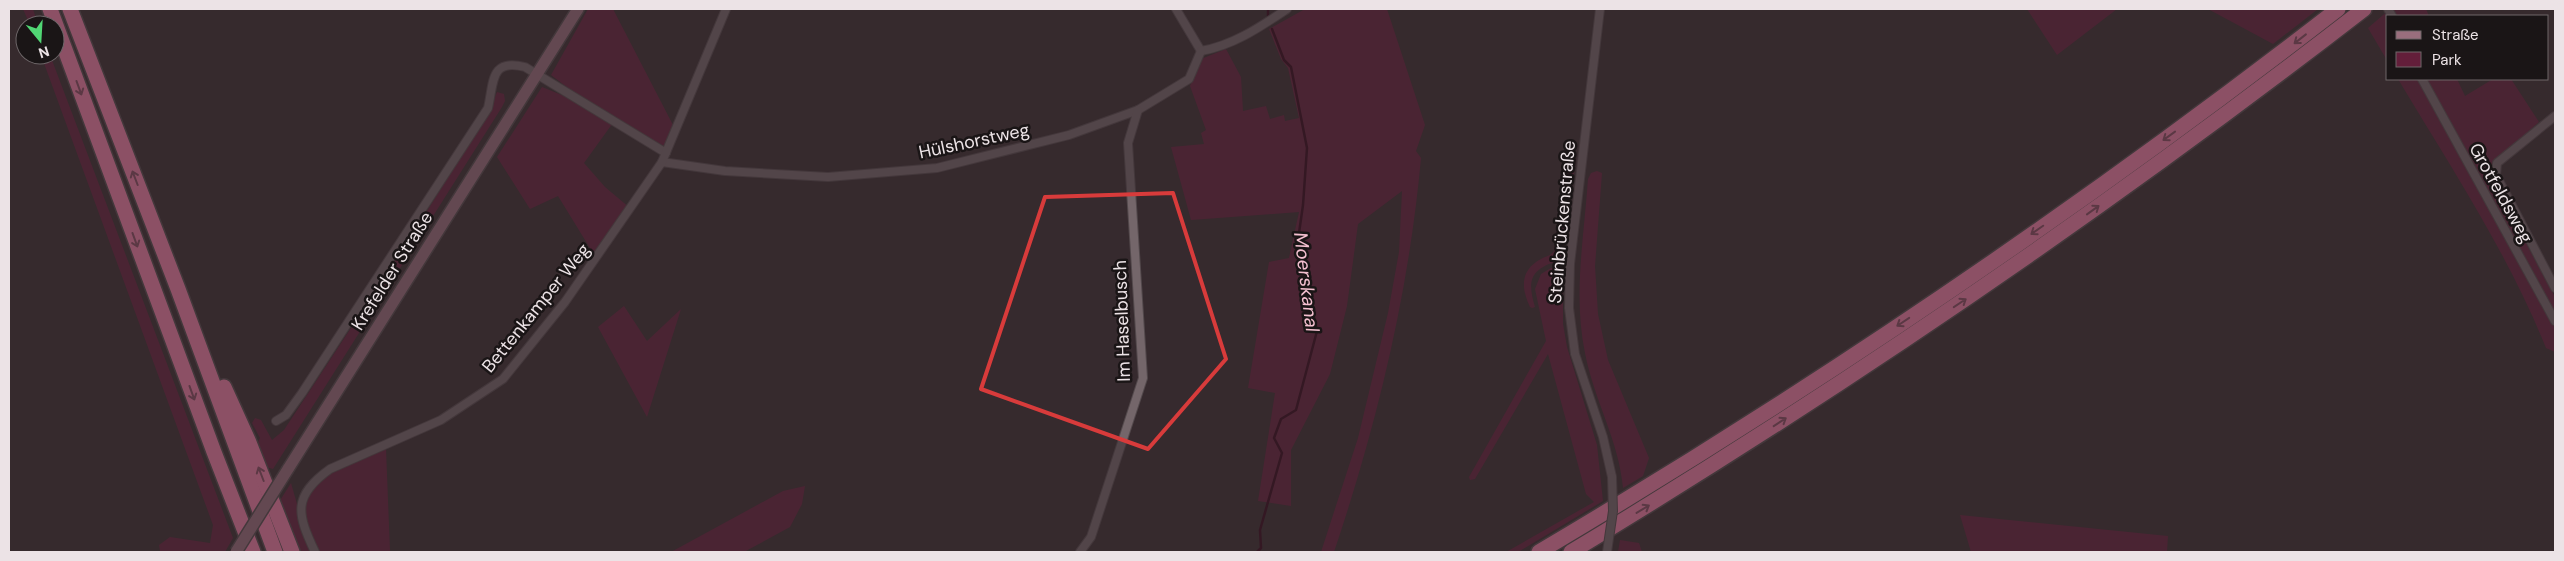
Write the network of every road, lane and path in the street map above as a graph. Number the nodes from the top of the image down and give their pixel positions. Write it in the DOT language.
graph roads {
  1 [pos="50,9"];
  2 [pos="70,9"];
  3 [pos="578,9"];
  4 [pos="726,9"];
  5 [pos="1176,9"];
  6 [pos="1288,9"];
  7 [pos="1600,9"];
  8 [pos="2338,9"];
  9 [pos="2364,9"];
  10 [pos="1201,51"];
  11 [pos="537,74"];
  12 [pos="2423,80"];
  13 [pos="1138,110"];
  14 [pos="2555,116"];
  15 [pos="666,152"];
  16 [pos="662,162"];
  17 [pos="2555,288"];
  18 [pos="178,289"];
  19 [pos="2555,321"];
  20 [pos="276,422"];
  21 [pos="214,452"];
  22 [pos="236,552"];
  23 [pos="246,552"];
  24 [pos="253,552"];
  25 [pos="275,552"];
  26 [pos="292,552"];
  27 [pos="315,552"];
  28 [pos="1080,552"];
  29 [pos="1539,552"];
  30 [pos="1571,552"];
  31 [pos="1607,552"];
  1 -- 21 [label="highway, one-way"];
  18 -- 2 [label="highway, one-way"];
  3 -- 11 [label="main road, Krefelder Straße"];
  4 -- 15 [label="street, Bettenkamper Weg"];
  5 -- 10 [label="street"];
  6 -- 10 [label="street"];
  7 -- 31 [label="street, Steinbrückenstraße, bridge"];
  8 -- 29 [label="highway, one-way"];
  30 -- 9 [label="highway, one-way"];
  10 -- 13 [label="street, Hülshorstweg"];
  11 -- 15 [label="street"];
  11 -- 20 [label="street"];
  11 -- 22 [label="main road, Krefelder Straße, bridge"];
  12 -- 19 [label="street, Grotfeldsweg"];
  13 -- 16 [label="street, Hülshorstweg"];
  13 -- 28 [label="street, Im Haselbusch"];
  14 -- 17 [label="street, Grotfeldsweg"];
  15 -- 16 [label="street, Bettenkamper Weg"];
  16 -- 27 [label="street, Bettenkamper Weg"];
  18 -- 25 [label="highway"];
  26 -- 18 [label="highway, one-way"];
  21 -- 23 [label="highway"];
  21 -- 24 [label="highway"];
}
